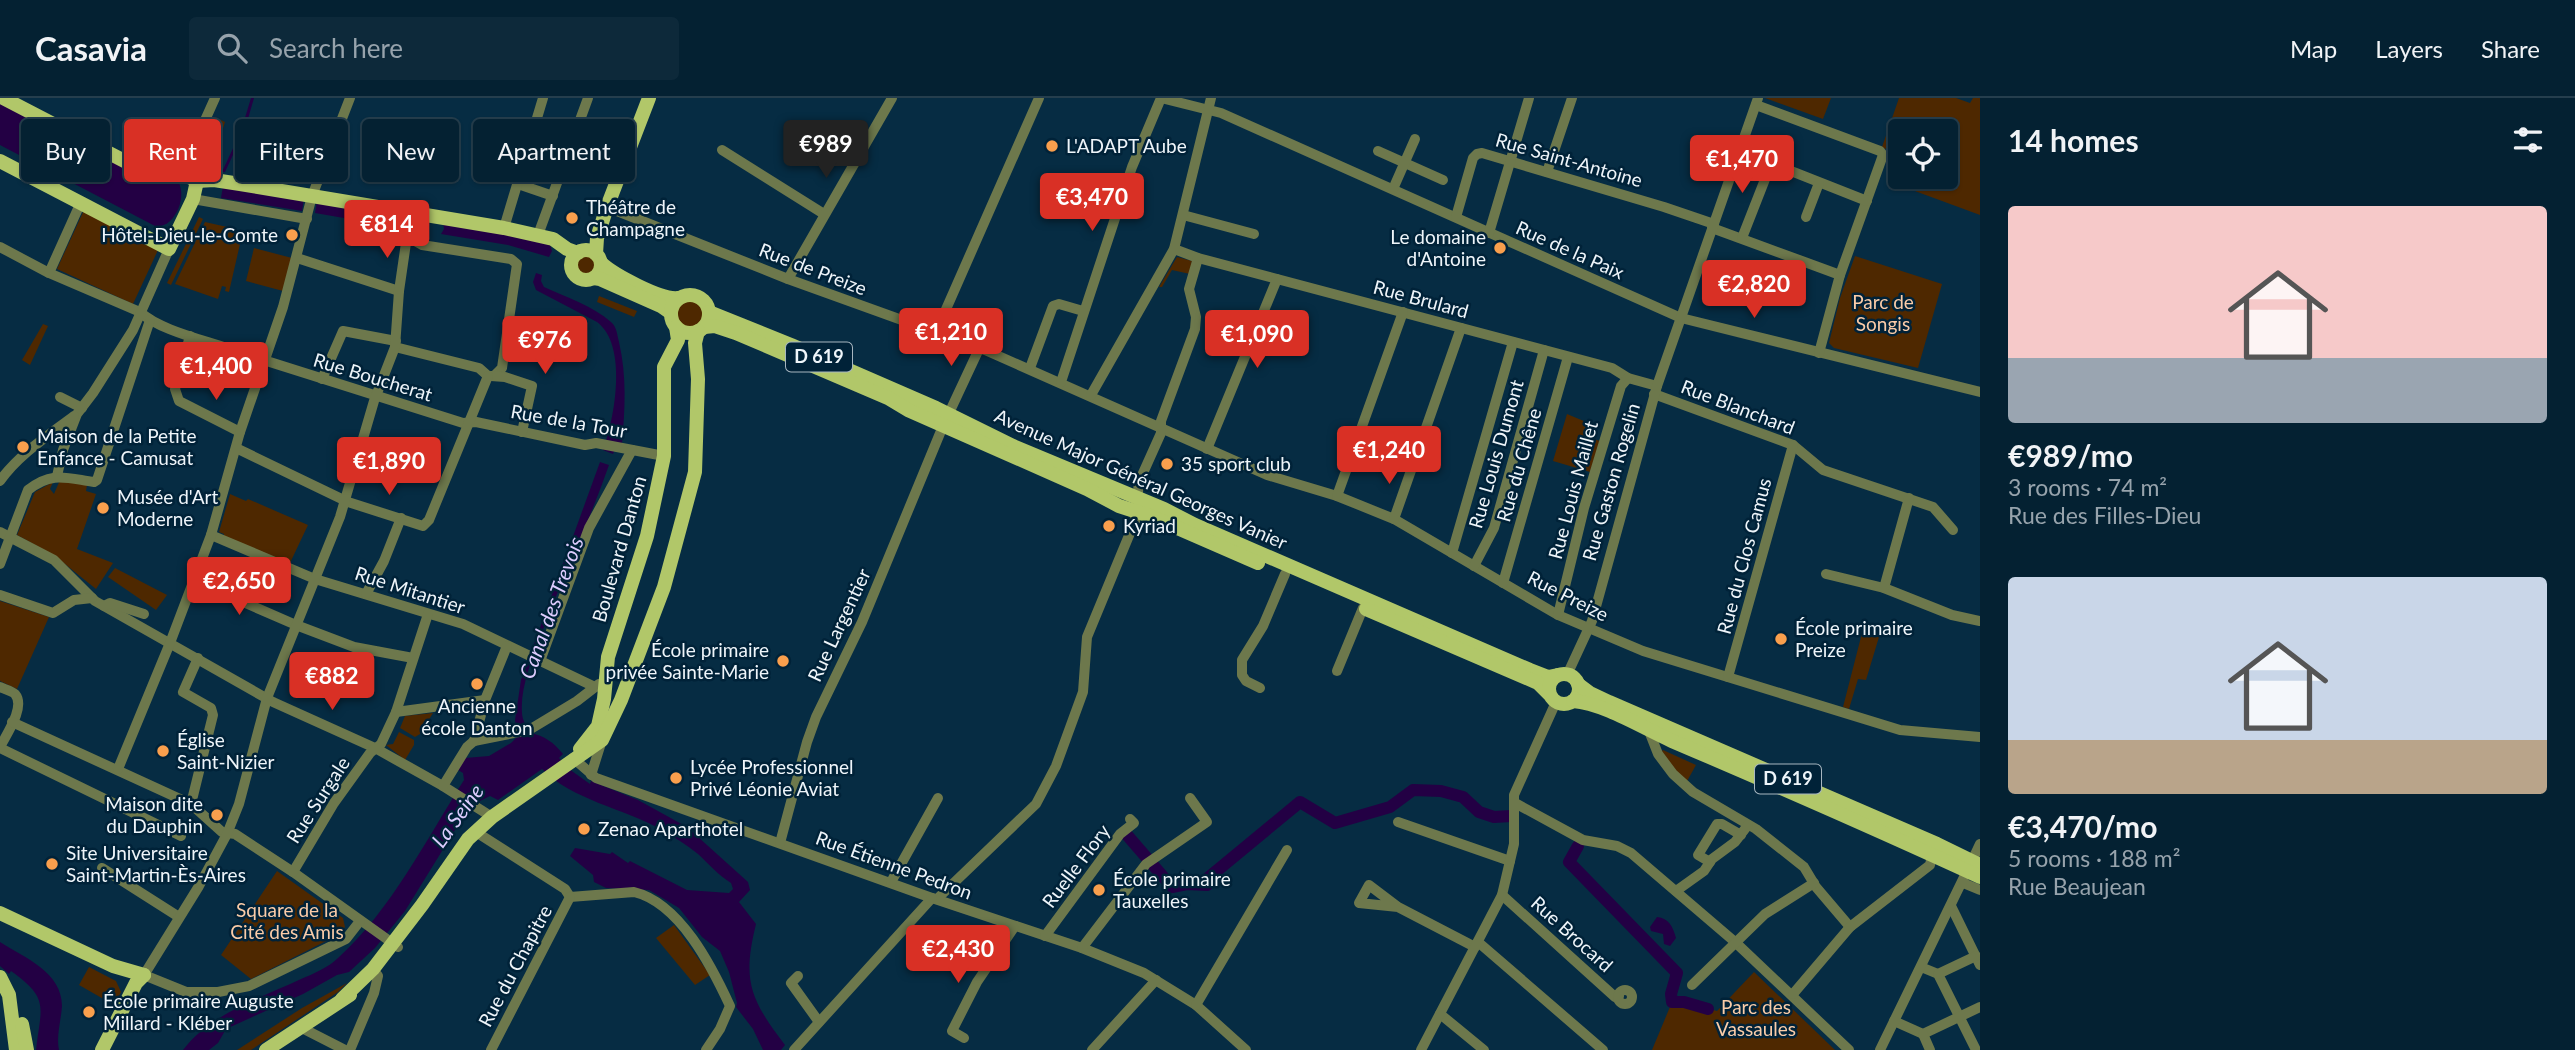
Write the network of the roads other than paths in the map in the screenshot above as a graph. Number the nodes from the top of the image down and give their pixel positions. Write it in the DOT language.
graph roads {
  1 [pos="215,98"];
  2 [pos="350,98"];
  3 [pos="543,98"];
  4 [pos="588,98"];
  5 [pos="642,98"];
  6 [pos="649,98"];
  7 [pos="892,98"];
  8 [pos="1039,98"];
  9 [pos="1161,98"];
  10 [pos="1529,98"];
  11 [pos="1572,98"];
  12 [pos="8,99"];
  13 [pos="1757,101"];
  14 [pos="1210,104"];
  15 [pos="206,119"];
  16 [pos="1415,139"];
  17 [pos="722,150"];
  18 [pos="1378,151"];
  19 [pos="1740,151"];
  20 [pos="0,161"];
  21 [pos="124,161"];
  22 [pos="1511,162"];
  23 [pos="1405,163"];
  24 [pos="1771,164"];
  25 [pos="1547,172"];
  26 [pos="1443,180"];
  27 [pos="221,181"];
  28 [pos="192,182"];
  29 [pos="1819,183"];
  30 [pos="518,184"];
  31 [pos="1393,189"];
  32 [pos="553,195"];
  33 [pos="312,196"];
  34 [pos="199,200"];
  35 [pos="1867,201"];
  36 [pos="81,202"];
  37 [pos="607,207"];
  38 [pos="417,213"];
  39 [pos="824,214"];
  40 [pos="1183,215"];
  41 [pos="1457,217"];
  42 [pos="1806,217"];
  43 [pos="307,219"];
  44 [pos="1713,226"];
  45 [pos="504,228"];
  46 [pos="1489,233"];
  47 [pos="1254,234"];
  48 [pos="540,235"];
  49 [pos="408,237"];
  50 [pos="1742,238"];
  51 [pos="0,247"];
  52 [pos="169,249"];
  53 [pos="1174,249"];
  54 [pos="589,255"];
  55 [pos="297,258"];
  56 [pos="1198,258"];
  57 [pos="572,269"];
  58 [pos="49,273"];
  59 [pos="1840,275"];
  60 [pos="594,278"];
  61 [pos="1277,278"];
  62 [pos="788,279"];
  63 [pos="399,291"];
  64 [pos="678,298"];
  65 [pos="1083,311"];
  66 [pos="140,312"];
  67 [pos="709,312"];
  68 [pos="1403,312"];
  69 [pos="1681,318"];
  70 [pos="150,320"];
  71 [pos="673,320"];
  72 [pos="1461,328"];
  73 [pos="701,329"];
  74 [pos="936,332"];
  75 [pos="190,336"];
  76 [pos="1513,342"];
  77 [pos="395,344"];
  78 [pos="979,349"];
  79 [pos="1544,350"];
  80 [pos="1819,352"];
  81 [pos="1568,357"];
  82 [pos="265,360"];
  83 [pos="1030,368"];
  84 [pos="491,376"];
  85 [pos="1628,378"];
  86 [pos="322,379"];
  87 [pos="1061,382"];
  88 [pos="1656,390"];
  89 [pos="1980,392"];
  90 [pos="1091,395"];
  91 [pos="376,396"];
  92 [pos="60,397"];
  93 [pos="79,411"];
  94 [pos="948,415"];
  95 [pos="468,424"];
  96 [pos="1161,428"];
  97 [pos="240,432"];
  98 [pos="522,432"];
  99 [pos="1793,445"];
  100 [pos="236,448"];
  101 [pos="1207,449"];
  102 [pos="632,450"];
  103 [pos="664,456"];
  104 [pos="57,476"];
  105 [pos="0,481"];
  106 [pos="1337,496"];
  107 [pos="1909,498"];
  108 [pos="346,500"];
  109 [pos="1138,505"];
  110 [pos="401,518"];
  111 [pos="1394,519"];
  112 [pos="1953,530"];
  113 [pos="0,532"];
  114 [pos="211,535"];
  115 [pos="11,538"];
  116 [pos="1452,553"];
  117 [pos="0,564"];
  118 [pos="1474,566"];
  119 [pos="1826,574"];
  120 [pos="1285,575"];
  121 [pos="315,579"];
  122 [pos="195,580"];
  123 [pos="1503,583"];
  124 [pos="1884,588"];
  125 [pos="366,594"];
  126 [pos="0,595"];
  127 [pos="92,598"];
  128 [pos="104,606"];
  129 [pos="1363,608"];
  130 [pos="145,614"];
  131 [pos="428,614"];
  132 [pos="1558,615"];
  133 [pos="1980,621"];
  134 [pos="296,625"];
  135 [pos="1588,629"];
  136 [pos="170,643"];
  137 [pos="507,646"];
  138 [pos="198,658"];
  139 [pos="414,658"];
  140 [pos="534,658"];
  141 [pos="1336,671"];
  142 [pos="1728,677"];
  143 [pos="1568,678"];
  144 [pos="601,682"];
  145 [pos="0,687"];
  146 [pos="1260,688"];
  147 [pos="267,698"];
  148 [pos="1553,698"];
  149 [pos="604,699"];
  150 [pos="485,700"];
  151 [pos="621,700"];
  152 [pos="577,701"];
  153 [pos="1573,702"];
  154 [pos="396,712"];
  155 [pos="12,722"];
  156 [pos="1649,731"];
  157 [pos="1980,737"];
  158 [pos="602,740"];
  159 [pos="474,741"];
  160 [pos="0,745"];
  161 [pos="375,748"];
  162 [pos="570,761"];
  163 [pos="118,769"];
  164 [pos="592,775"];
  165 [pos="443,786"];
  166 [pos="938,798"];
  167 [pos="1190,798"];
  168 [pos="1515,803"];
  169 [pos="191,804"];
  170 [pos="492,817"];
  171 [pos="1130,819"];
  172 [pos="1398,822"];
  173 [pos="1748,825"];
  174 [pos="476,832"];
  175 [pos="228,834"];
  176 [pos="1741,835"];
  177 [pos="181,836"];
  178 [pos="780,843"];
  179 [pos="1980,844"];
  180 [pos="1287,850"];
  181 [pos="1932,855"];
  182 [pos="1510,861"];
  183 [pos="1710,862"];
  184 [pos="102,868"];
  185 [pos="293,872"];
  186 [pos="1972,872"];
  187 [pos="891,882"];
  188 [pos="1814,883"];
  189 [pos="1980,890"];
  190 [pos="1676,891"];
  191 [pos="1502,895"];
  192 [pos="570,897"];
  193 [pos="934,898"];
  194 [pos="1951,906"];
  195 [pos="1398,908"];
  196 [pos="0,913"];
  197 [pos="179,917"];
  198 [pos="362,922"];
  199 [pos="1015,926"];
  200 [pos="1850,927"];
  201 [pos="1045,936"];
  202 [pos="1735,942"];
  203 [pos="393,944"];
  204 [pos="1477,944"];
  205 [pos="1082,948"];
  206 [pos="1978,961"];
  207 [pos="1921,967"];
  208 [pos="375,973"];
  209 [pos="1938,974"];
  210 [pos="144,975"];
  211 [pos="798,976"];
  212 [pos="2,979"];
  213 [pos="1156,980"];
  214 [pos="1692,985"];
  215 [pos="1793,995"];
  216 [pos="1619,996"];
  217 [pos="1196,1005"];
  218 [pos="1980,1007"];
  219 [pos="1440,1014"];
  220 [pos="1958,1017"];
  221 [pos="1895,1021"];
  222 [pos="819,1022"];
  223 [pos="300,1027"];
  224 [pos="1923,1034"];
  225 [pos="964,1038"];
  226 [pos="1095,1049"];
  227 [pos="16,1050"];
  228 [pos="27,1050"];
  229 [pos="103,1050"];
  230 [pos="267,1050"];
  231 [pos="347,1050"];
  232 [pos="491,1050"];
  233 [pos="706,1050"];
  234 [pos="794,1050"];
  235 [pos="1246,1050"];
  236 [pos="1420,1050"];
  237 [pos="1484,1050"];
  238 [pos="1603,1050"];
  239 [pos="1849,1050"];
  240 [pos="1880,1050"];
  241 [pos="1930,1050"];
  242 [pos="1976,1050"];
  1 -- 15 [label="street"];
  2 -- 33 [label="street"];
  3 -- 30 [label="street"];
  4 -- 32 [label="street"];
  5 -- 54 [label="main road"];
  6 -- 37 [label="main road"];
  7 -- 39 [label="street"];
  8 -- 74 [label="street"];
  9 -- 14 [label="street, Rue de la Paix"];
  9 -- 65 [label="street"];
  10 -- 22 [label="street"];
  11 -- 25 [label="street"];
  12 -- 21 [label="main road"];
  13 -- 19 [label="street, Rue Gaston Rogelin"];
  13 -- 35 [label="street"];
  14 -- 31 [label="street, Rue de la Paix"];
  14 -- 40 [label="street"];
  16 -- 23 [label="street"];
  17 -- 39 [label="street"];
  18 -- 23 [label="street"];
  19 -- 24 [label="street"];
  19 -- 44 [label="street, Rue Gaston Rogelin"];
  20 -- 36 [label="main road"];
  22 -- 25 [label="street, Rue Saint-Antoine"];
  22 -- 41 [label="street, Rue Saint-Antoine"];
  22 -- 46 [label="street"];
  23 -- 26 [label="street"];
  23 -- 31 [label="street"];
  24 -- 29 [label="street"];
  24 -- 50 [label="street"];
  25 -- 44 [label="street, Rue Saint-Antoine"];
  27 -- 33 [label="main road"];
  28 -- 34 [label="main road"];
  29 -- 35 [label="street"];
  29 -- 42 [label="street"];
  30 -- 32 [label="street"];
  30 -- 45 [label="street"];
  31 -- 41 [label="street, Rue de la Paix"];
  32 -- 48 [label="street"];
  33 -- 38 [label="main road"];
  33 -- 43 [label="street"];
  34 -- 43 [label="street"];
  34 -- 52 [label="main road"];
  35 -- 59 [label="street"];
  36 -- 52 [label="main road"];
  36 -- 58 [label="street"];
  37 -- 54 [label="main road"];
  37 -- 62 [label="street, Rue de Preize"];
  38 -- 45 [label="main road"];
  38 -- 49 [label="street"];
  39 -- 62 [label="street"];
  40 -- 47 [label="street"];
  40 -- 53 [label="street"];
  41 -- 46 [label="street, Rue de la Paix"];
  43 -- 55 [label="street"];
  44 -- 50 [label="street, Rue Saint-Antoine"];
  44 -- 69 [label="street, Rue Gaston Rogelin"];
  45 -- 48 [label="main road"];
  46 -- 69 [label="street, Rue de la Paix"];
  48 -- 54 [label="main road"];
  48 -- 57 [label="main road"];
  49 -- 63 [label="street"];
  49 -- 84 [label="street"];
  50 -- 59 [label="street, Rue Saint-Antoine"];
  51 -- 58 [label="street, Rue Boucherat"];
  52 -- 66 [label="street"];
  53 -- 56 [label="street, Rue Brulard"];
  53 -- 90 [label="street"];
  54 -- 57 [label="main road"];
  54 -- 60 [label="main road"];
  54 -- 64 [label="main road"];
  55 -- 63 [label="street"];
  55 -- 82 [label="street"];
  56 -- 61 [label="street, Rue Brulard"];
  56 -- 96 [label="street"];
  57 -- 60 [label="main road"];
  58 -- 66 [label="street, Rue Boucherat"];
  59 -- 80 [label="street"];
  60 -- 71 [label="main road"];
  61 -- 68 [label="street, Rue Brulard"];
  61 -- 101 [label="street"];
  62 -- 74 [label="street, Rue de Preize"];
  63 -- 77 [label="street"];
  64 -- 67 [label="main road"];
  64 -- 71 [label="main road"];
  65 -- 83 [label="street"];
  65 -- 87 [label="street"];
  66 -- 70 [label="street, Rue Boucherat"];
  66 -- 93 [label="street"];
  67 -- 73 [label="main road"];
  67 -- 94 [label="main road, D 619"];
  68 -- 72 [label="street, Rue Brulard"];
  68 -- 106 [label="street"];
  69 -- 80 [label="street, Rue de la Paix"];
  69 -- 88 [label="street, Rue Gaston Rogelin"];
  70 -- 75 [label="street, Rue Boucherat"];
  70 -- 104 [label="street"];
  71 -- 73 [label="main road"];
  71 -- 103 [label="main road, Boulevard Danton"];
  72 -- 76 [label="street, Rue Brulard"];
  72 -- 111 [label="street"];
  73 -- 94 [label="main road, D 619"];
  73 -- 151 [label="main road"];
  74 -- 78 [label="street, Rue de Preize"];
  75 -- 82 [label="street, Rue Boucherat"];
  75 -- 97 [label="street"];
  76 -- 79 [label="street, Rue Brulard"];
  76 -- 116 [label="street"];
  77 -- 84 [label="street"];
  77 -- 86 [label="street"];
  77 -- 91 [label="street"];
  78 -- 83 [label="street, Rue de Preize"];
  78 -- 94 [label="street, Rue Largentier"];
  79 -- 81 [label="street, Rue Brulard"];
  79 -- 118 [label="street, Rue Louis Dumont"];
  80 -- 89 [label="street, Rue de la Paix"];
  81 -- 85 [label="street, Rue Brulard"];
  81 -- 123 [label="street, Rue du Chêne"];
  82 -- 86 [label="street, Rue Boucherat"];
  82 -- 97 [label="street"];
  83 -- 87 [label="street, Rue de Preize"];
  84 -- 95 [label="street"];
  84 -- 98 [label="street"];
  85 -- 88 [label="street, Rue Brulard"];
  85 -- 132 [label="street, Rue Louis Maillet"];
  86 -- 91 [label="street, Rue Boucherat"];
  87 -- 90 [label="street, Rue de Preize"];
  88 -- 99 [label="street, Rue Blanchard"];
  88 -- 135 [label="street, Rue Gaston Rogelin"];
  90 -- 96 [label="street, Rue de Preize"];
  91 -- 95 [label="street, Rue Boucherat"];
  91 -- 108 [label="street"];
  92 -- 93 [label="street"];
  93 -- 104 [label="street"];
  93 -- 105 [label="street"];
  94 -- 109 [label="main road, D 619"];
  94 -- 178 [label="street, Rue Largentier"];
  95 -- 98 [label="street, Rue de la Tour"];
  95 -- 110 [label="street"];
  96 -- 101 [label="street, Rue Preize"];
  96 -- 109 [label="street"];
  97 -- 100 [label="street"];
  98 -- 102 [label="street, Rue de la Tour"];
  99 -- 107 [label="street, Rue Blanchard"];
  99 -- 142 [label="street, Rue du Clos Camus"];
  100 -- 108 [label="street"];
  100 -- 114 [label="street"];
  101 -- 106 [label="street, Rue Preize"];
  102 -- 103 [label="street, Rue de la Tour"];
  102 -- 140 [label="street"];
  103 -- 144 [label="main road, Boulevard Danton"];
  104 -- 115 [label="street"];
  106 -- 111 [label="street, Rue Preize"];
  107 -- 112 [label="street, Rue Blanchard"];
  107 -- 124 [label="street"];
  108 -- 110 [label="street"];
  108 -- 121 [label="street"];
  109 -- 120 [label="main road, D 619"];
  109 -- 143 [label="main road, Avenue Major Général Georges Vanier / D 619"];
  109 -- 193 [label="street"];
  110 -- 125 [label="street"];
  111 -- 116 [label="street, Rue Preize"];
  113 -- 115 [label="street"];
  114 -- 121 [label="street, Rue Mitantier"];
  114 -- 122 [label="street"];
  115 -- 117 [label="street"];
  115 -- 127 [label="street"];
  116 -- 118 [label="street, Rue Preize"];
  118 -- 123 [label="street, Rue Preize"];
  119 -- 124 [label="street"];
  120 -- 129 [label="main road, D 619"];
  120 -- 146 [label="street"];
  121 -- 125 [label="street, Rue Mitantier"];
  121 -- 134 [label="street"];
  122 -- 134 [label="street"];
  122 -- 136 [label="street"];
  123 -- 132 [label="street, Rue Preize"];
  124 -- 133 [label="street"];
  125 -- 131 [label="street, Rue Mitantier"];
  126 -- 127 [label="street"];
  127 -- 128 [label="street"];
  128 -- 130 [label="street"];
  128 -- 136 [label="street"];
  129 -- 141 [label="street"];
  129 -- 148 [label="main road, D 619"];
  131 -- 137 [label="street, Rue Mitantier"];
  131 -- 139 [label="street, Rue Surgale"];
  132 -- 135 [label="street, Rue Preize"];
  134 -- 139 [label="street"];
  134 -- 147 [label="street"];
  135 -- 142 [label="street, Rue Preize"];
  135 -- 143 [label="street"];
  136 -- 138 [label="street"];
  136 -- 163 [label="street"];
  137 -- 140 [label="street, Rue Mitantier"];
  137 -- 150 [label="street"];
  138 -- 147 [label="street"];
  138 -- 169 [label="street"];
  139 -- 154 [label="street, Rue Surgale"];
  140 -- 144 [label="street, Rue Mitantier"];
  142 -- 157 [label="street, Rue Preize"];
  143 -- 148 [label="main road"];
  143 -- 153 [label="main road"];
  143 -- 186 [label="main road, Avenue Major Général Georges Vanier / D 619"];
  144 -- 149 [label="main road, Boulevard Danton"];
  144 -- 152 [label="street"];
  145 -- 155 [label="street"];
  147 -- 161 [label="street"];
  147 -- 175 [label="street"];
  148 -- 153 [label="main road"];
  148 -- 168 [label="street, Rue Brocard"];
  149 -- 151 [label="main road"];
  149 -- 152 [label="street"];
  149 -- 162 [label="main road, Boulevard Danton"];
  150 -- 154 [label="street"];
  150 -- 159 [label="street"];
  151 -- 158 [label="main road"];
  152 -- 159 [label="street"];
  153 -- 156 [label="main road, D 619"];
  154 -- 161 [label="street, Rue Surgale"];
  155 -- 160 [label="street"];
  155 -- 163 [label="street"];
  156 -- 173 [label="street"];
  156 -- 181 [label="main road, D 619"];
  158 -- 162 [label="main road"];
  158 -- 164 [label="street"];
  159 -- 165 [label="street"];
  160 -- 177 [label="street"];
  161 -- 165 [label="street"];
  161 -- 185 [label="street, Rue Surgale"];
  162 -- 164 [label="street, Rue Étienne Pedron"];
  162 -- 170 [label="main road"];
  163 -- 169 [label="street"];
  164 -- 178 [label="street, Rue Étienne Pedron"];
  165 -- 170 [label="street"];
  166 -- 187 [label="street"];
  167 -- 205 [label="street"];
  168 -- 182 [label="street, Rue Brocard"];
  168 -- 190 [label="street"];
  169 -- 175 [label="street"];
  170 -- 174 [label="main road"];
  171 -- 201 [label="street, Ruelle Flory"];
  172 -- 182 [label="street"];
  173 -- 176 [label="street"];
  173 -- 188 [label="street"];
  174 -- 192 [label="street"];
  174 -- 203 [label="main road"];
  175 -- 185 [label="street"];
  175 -- 197 [label="street"];
  176 -- 183 [label="street"];
  176 -- 183 [label="street"];
  178 -- 187 [label="street, Rue Étienne Pedron"];
  179 -- 186 [label="street"];
  180 -- 217 [label="street"];
  181 -- 186 [label="main road, D 619"];
  181 -- 200 [label="street"];
  182 -- 191 [label="street, Rue Brocard"];
  183 -- 190 [label="street"];
  184 -- 197 [label="street"];
  185 -- 198 [label="street"];
  186 -- 189 [label="street"];
  186 -- 194 [label="street"];
  187 -- 193 [label="street, Rue Étienne Pedron"];
  188 -- 200 [label="street"];
  188 -- 202 [label="street"];
  190 -- 202 [label="street"];
  191 -- 204 [label="street, Rue Brocard"];
  191 -- 216 [label="street, Rue Brocard"];
  192 -- 232 [label="street, Rue du Chapitre"];
  192 -- 233 [label="street"];
  193 -- 199 [label="street, Rue Étienne Pedron"];
  193 -- 222 [label="street"];
  194 -- 206 [label="street"];
  194 -- 207 [label="street"];
  195 -- 204 [label="street"];
  196 -- 210 [label="main road"];
  197 -- 210 [label="street"];
  198 -- 203 [label="street"];
  198 -- 210 [label="street"];
  199 -- 201 [label="street, Rue Étienne Pedron"];
  199 -- 225 [label="street"];
  200 -- 215 [label="street"];
  201 -- 205 [label="street, Rue Étienne Pedron"];
  202 -- 214 [label="street"];
  202 -- 215 [label="street"];
  203 -- 208 [label="main road"];
  204 -- 219 [label="street, Rue Brocard"];
  204 -- 238 [label="street"];
  205 -- 213 [label="street, Rue Étienne Pedron"];
  206 -- 209 [label="street"];
  207 -- 209 [label="street"];
  207 -- 221 [label="street"];
  208 -- 223 [label="main road"];
  208 -- 231 [label="street"];
  209 -- 220 [label="street"];
  210 -- 229 [label="main road"];
  211 -- 222 [label="street"];
  212 -- 227 [label="main road"];
  212 -- 228 [label="main road"];
  213 -- 217 [label="street, Rue Étienne Pedron"];
  213 -- 226 [label="street"];
  215 -- 239 [label="street"];
  217 -- 235 [label="street, Rue Étienne Pedron"];
  218 -- 220 [label="street"];
  219 -- 236 [label="street, Rue Brocard"];
  219 -- 237 [label="street"];
  220 -- 224 [label="street"];
  220 -- 242 [label="street"];
  221 -- 224 [label="street"];
  221 -- 240 [label="street"];
  222 -- 234 [label="street"];
  223 -- 230 [label="main road"];
  223 -- 231 [label="street"];
  224 -- 241 [label="street"];
}
